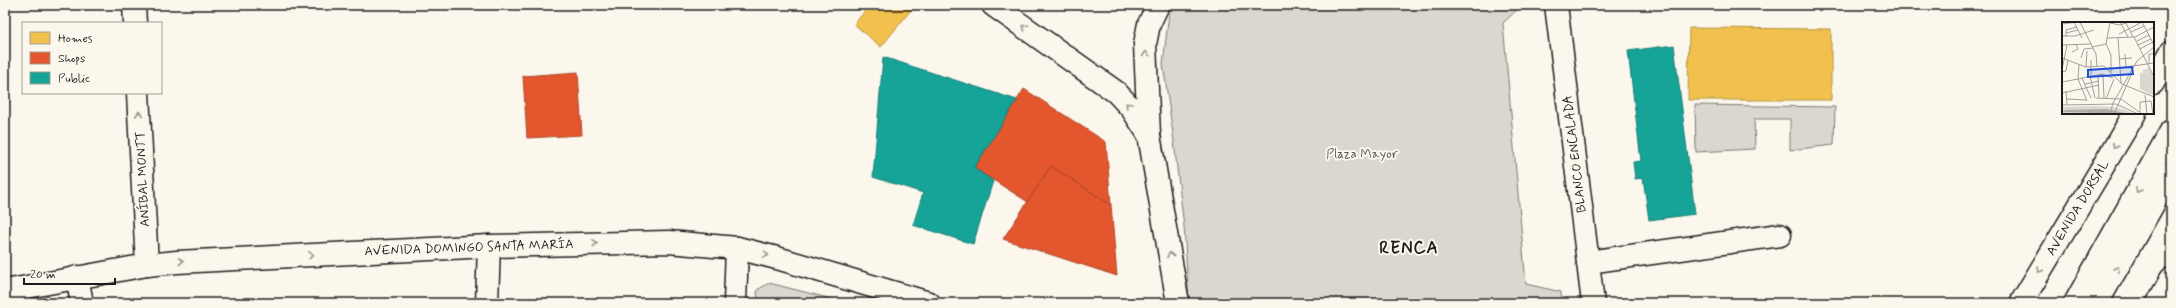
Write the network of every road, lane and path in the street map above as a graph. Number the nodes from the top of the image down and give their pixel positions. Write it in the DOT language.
graph roads {
  1 [pos="134,5"];
  2 [pos="993,5"];
  3 [pos="1158,5"];
  4 [pos="1556,5"];
  5 [pos="135,22"];
  6 [pos="2171,52"];
  7 [pos="2154,81"];
  8 [pos="138,94"];
  9 [pos="2134,114"];
  10 [pos="2171,131"];
  11 [pos="1149,135"];
  12 [pos="2171,173"];
  13 [pos="1780,235"];
  14 [pos="488,246"];
  15 [pos="737,248"];
  16 [pos="1588,262"];
  17 [pos="147,265"];
  18 [pos="78,277"];
  19 [pos="2171,280"];
  20 [pos="5,291"];
  21 [pos="1175,300"];
  22 [pos="82,303"];
  23 [pos="486,303"];
  24 [pos="735,303"];
  25 [pos="929,303"];
  26 [pos="1593,303"];
  27 [pos="2021,303"];
  28 [pos="2075,303"];
  29 [pos="2097,303"];
  30 [pos="2158,303"];
  1 -- 5 [label="main road"];
  11 -- 2 [label="main road, one-way"];
  11 -- 3 [label="main road, one-way"];
  4 -- 16 [label="main road, BLANCO ENCALADA"];
  6 -- 7 [label="main road"];
  17 -- 8 [label="main road, ANÍBAL MONTT, one-way"];
  9 -- 27 [label="main road, AVENIDA DORSAL, one-way"];
  10 -- 28 [label="main road, one-way"];
  21 -- 11 [label="main road, one-way"];
  29 -- 12 [label="main road, one-way"];
  13 -- 16 [label="main road"];
  14 -- 15 [label="main road, AVENIDA DOMINGO SANTA MARÍA, one-way"];
  17 -- 14 [label="main road, AVENIDA DOMINGO SANTA MARÍA, one-way"];
  14 -- 23 [label="main road"];
  15 -- 24 [label="main road"];
  15 -- 25 [label="main road, AVENIDA DOMINGO SANTA MARÍA, one-way"];
  16 -- 26 [label="main road, BLANCO ENCALADA"];
  17 -- 18 [label="main road, AVENIDA DOMINGO SANTA MARÍA"];
  18 -- 20 [label="main road, AVENIDA DOMINGO SANTA MARÍA"];
  18 -- 22 [label="main road"];
  19 -- 30 [label="main road"];
}
